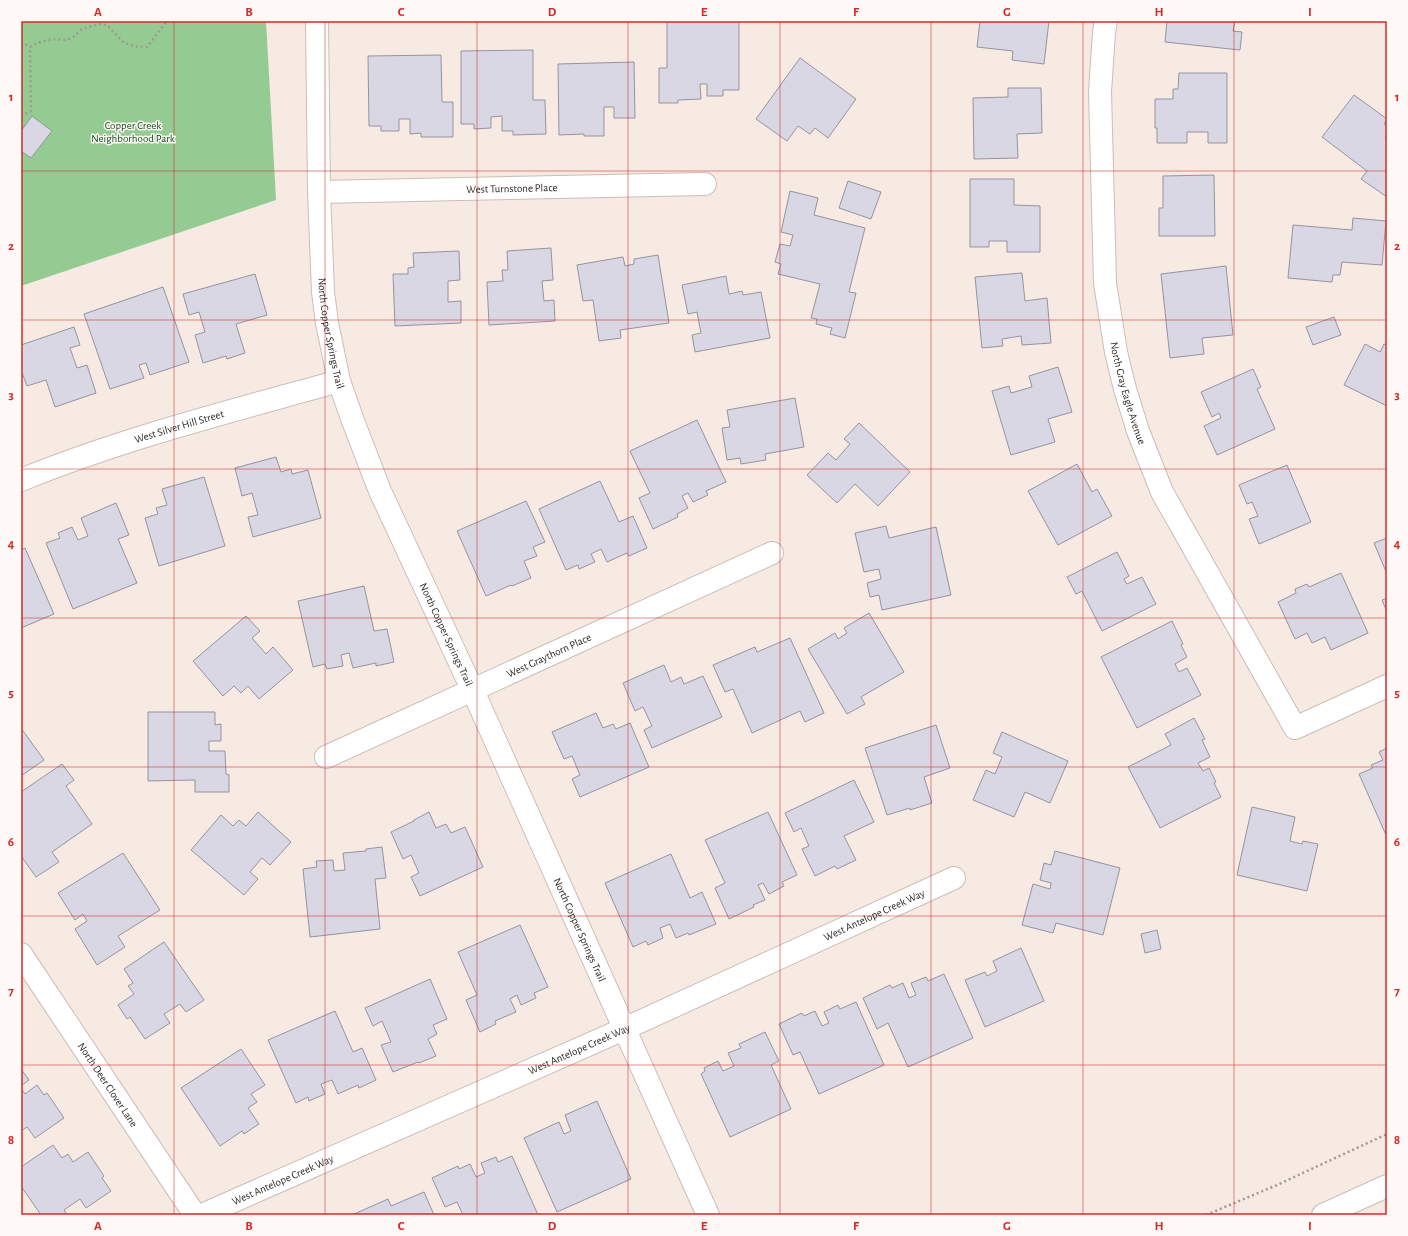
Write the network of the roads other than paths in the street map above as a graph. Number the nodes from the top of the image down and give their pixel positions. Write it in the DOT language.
graph roads {
  1 [pos="317,21"];
  2 [pos="1106,21"];
  3 [pos="705,184"];
  4 [pos="319,192"];
  5 [pos="340,381"];
  6 [pos="21,480"];
  7 [pos="772,553"];
  8 [pos="1387,686"];
  9 [pos="473,691"];
  10 [pos="326,757"];
  11 [pos="954,878"];
  12 [pos="21,954"];
  13 [pos="624,1029"];
  14 [pos="1387,1186"];
  15 [pos="195,1215"];
  16 [pos="202,1215"];
  17 [pos="708,1215"];
  18 [pos="1323,1215"];
  1 -- 4 [label="street, North Copper Springs Trail"];
  2 -- 8 [label="street, North Gray Eagle Avenue"];
  3 -- 4 [label="street, West Turnstone Place"];
  4 -- 5 [label="street, North Copper Springs Trail"];
  5 -- 6 [label="street, West Silver Hill Street"];
  5 -- 9 [label="street, North Copper Springs Trail"];
  7 -- 9 [label="street, West Graythorn Place"];
  9 -- 10 [label="street, West Graythorn Place"];
  9 -- 13 [label="street, North Copper Springs Trail"];
  11 -- 13 [label="street, West Antelope Creek Way"];
  12 -- 15 [label="street, North Deer Clover Lane"];
  13 -- 16 [label="street, West Antelope Creek Way"];
  13 -- 17 [label="street, North Copper Springs Trail"];
  14 -- 18 [label="street"];
}
